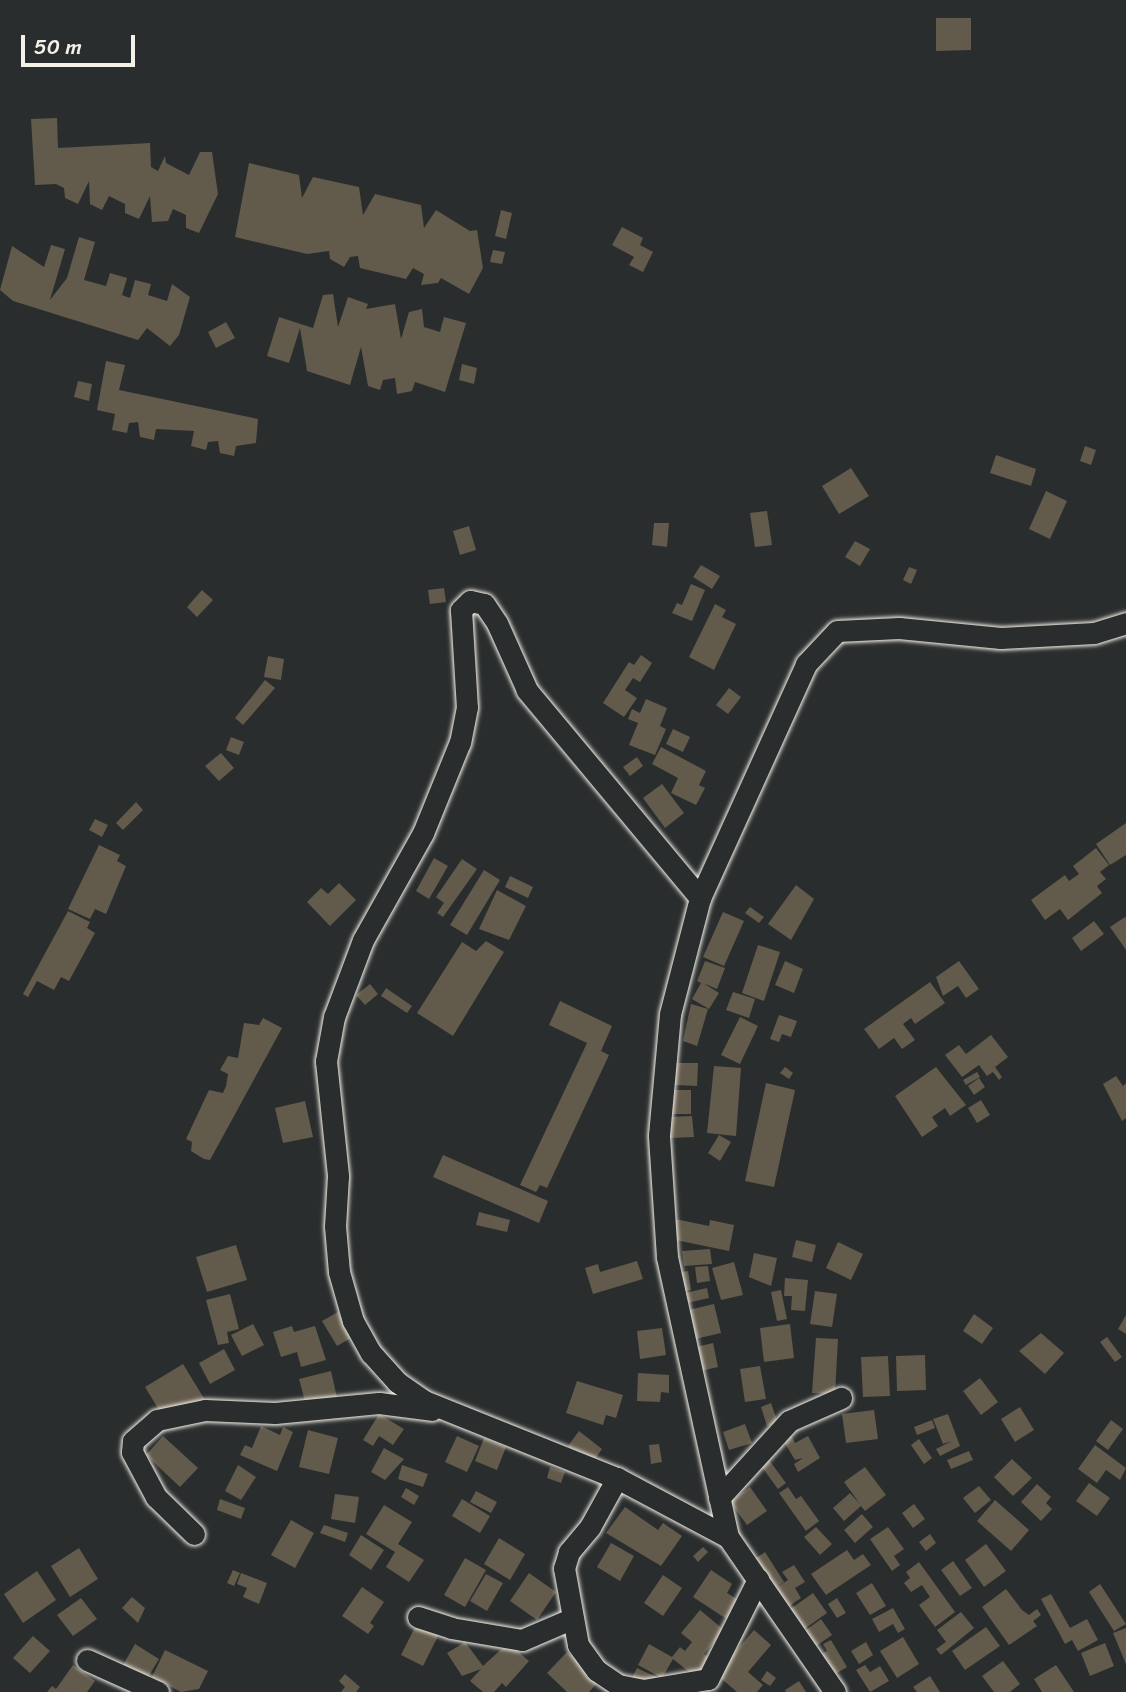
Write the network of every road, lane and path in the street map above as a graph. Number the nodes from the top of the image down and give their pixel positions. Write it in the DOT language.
graph roads {
  1 [pos="1126,624"];
  2 [pos="700,898"];
  3 [pos="841,1398"];
  4 [pos="448,1412"];
  5 [pos="617,1478"];
  6 [pos="719,1498"];
  7 [pos="194,1534"];
  8 [pos="728,1537"];
  9 [pos="758,1579"];
  10 [pos="418,1617"];
  11 [pos="571,1619"];
  12 [pos="87,1660"];
  13 [pos="158,1692"];
  14 [pos="835,1692"];
  1 -- 2 [label="street"];
  2 -- 4 [label="street"];
  2 -- 6 [label="street"];
  3 -- 6 [label="street"];
  4 -- 5 [label="street"];
  4 -- 7 [label="street"];
  5 -- 8 [label="street"];
  5 -- 11 [label="street"];
  6 -- 8 [label="street"];
  8 -- 9 [label="street"];
  9 -- 11 [label="street"];
  9 -- 14 [label="street"];
  10 -- 11 [label="street"];
  12 -- 13 [label="street"];
}
